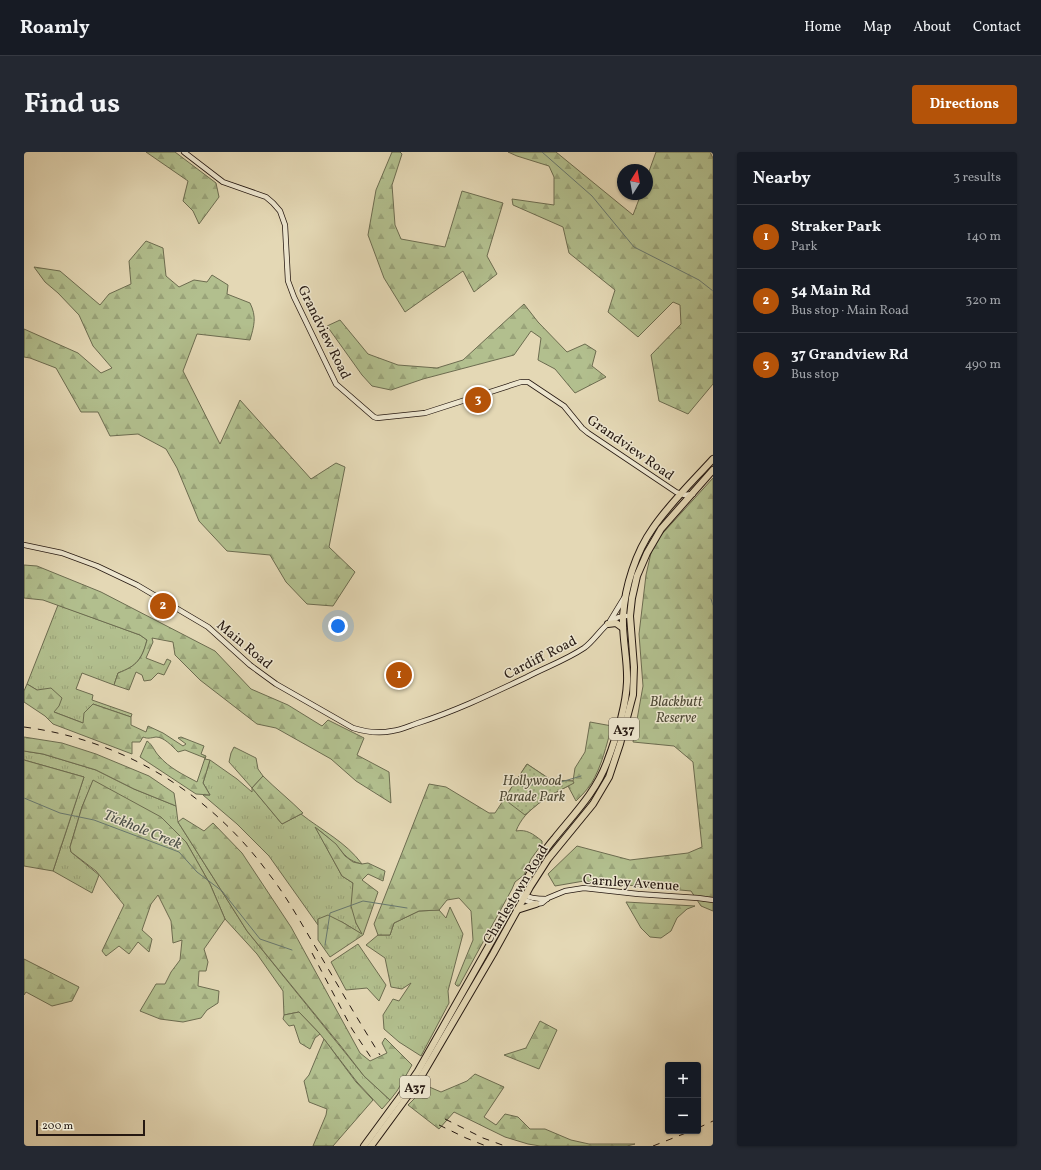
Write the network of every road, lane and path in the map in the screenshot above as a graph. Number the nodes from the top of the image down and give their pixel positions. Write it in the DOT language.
graph roads {
  1 [pos="184,152"];
  2 [pos="713,459"];
  3 [pos="713,470"];
  4 [pos="681,494"];
  5 [pos="692,494"];
  6 [pos="24,545"];
  7 [pos="626,593"];
  8 [pos="626,616"];
  9 [pos="608,624"];
  10 [pos="623,628"];
  11 [pos="453,710"];
  12 [pos="517,894"];
  13 [pos="524,898"];
  14 [pos="548,898"];
  15 [pos="713,900"];
  16 [pos="536,904"];
  17 [pos="517,910"];
  18 [pos="364,1146"];
  19 [pos="371,1146"];
  1 -- 4 [label="main road, Grandview Road"];
  2 -- 4 [label="highway, A37"];
  3 -- 5 [label="highway, A37"];
  4 -- 5 [label="main road, Grandview Road"];
  4 -- 7 [label="highway, A37"];
  5 -- 8 [label="highway, A37"];
  6 -- 11 [label="main road, Main Road"];
  7 -- 8 [label="highway, A37"];
  7 -- 9 [label="main road"];
  8 -- 9 [label="main road, Cardiff Road"];
  8 -- 10 [label="highway, Charlestown Road / A37"];
  8 -- 13 [label="highway, Charlestown Road / A37"];
  9 -- 10 [label="highway"];
  9 -- 11 [label="main road, Cardiff Road"];
  10 -- 12 [label="highway, Charlestown Road / A37"];
  12 -- 13 [label="main road, Carnley Avenue"];
  12 -- 18 [label="highway, Charlestown Road / A37"];
  13 -- 14 [label="main road, Carnley Avenue"];
  13 -- 16 [label="main road, Carnley Avenue"];
  13 -- 17 [label="highway, Charlestown Road / A37"];
  14 -- 15 [label="main road, Carnley Avenue"];
  14 -- 16 [label="main road, Carnley Avenue"];
  16 -- 17 [label="highway"];
  17 -- 19 [label="highway, Charlestown Road / A37"];
}
